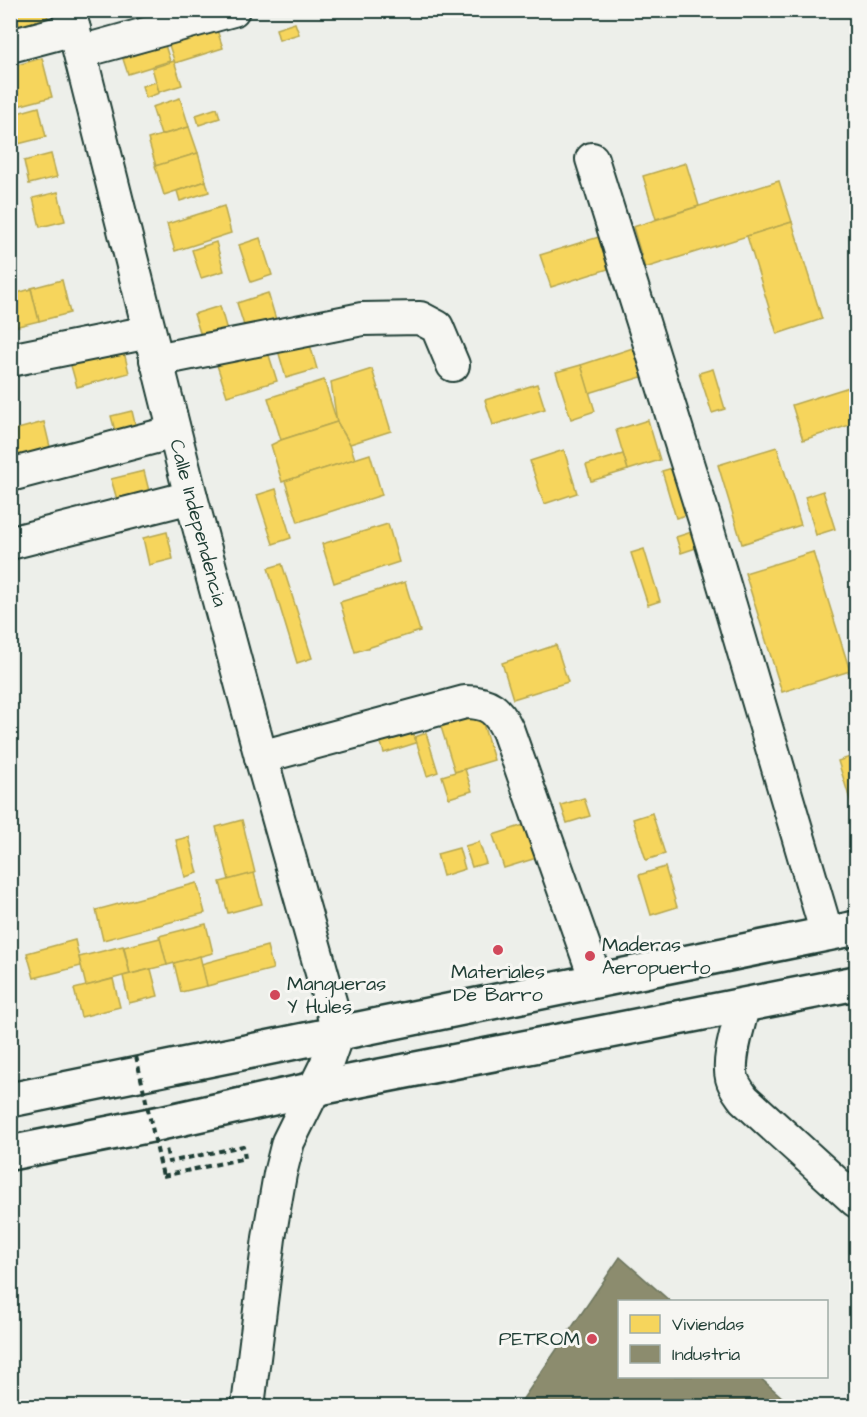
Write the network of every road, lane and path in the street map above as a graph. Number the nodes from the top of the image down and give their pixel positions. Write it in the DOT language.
graph roads {
  1 [pos="233,10"];
  2 [pos="74,31"];
  3 [pos="10,46"];
  4 [pos="592,159"];
  5 [pos="153,346"];
  6 [pos="10,360"];
  7 [pos="453,365"];
  8 [pos="174,432"];
  9 [pos="10,475"];
  10 [pos="191,497"];
  11 [pos="10,543"];
  12 [pos="261,757"];
  13 [pos="842,931"];
  14 [pos="596,980"];
  15 [pos="856,983"];
  16 [pos="743,1006"];
  17 [pos="337,1034"];
  18 [pos="136,1056"];
  19 [pos="314,1089"];
  20 [pos="10,1100"];
  21 [pos="161,1123"];
  22 [pos="10,1154"];
  23 [pos="856,1201"];
  24 [pos="248,1407"];
  1 -- 2 [label="street"];
  2 -- 3 [label="street"];
  2 -- 5 [label="street, Calle Independencia"];
  4 -- 13 [label="street"];
  5 -- 6 [label="street"];
  5 -- 7 [label="street"];
  5 -- 8 [label="street, Calle Independencia"];
  8 -- 9 [label="street"];
  8 -- 10 [label="street, Calle Independencia"];
  10 -- 11 [label="street"];
  10 -- 12 [label="street, Calle Independencia"];
  12 -- 14 [label="street"];
  12 -- 17 [label="street, Calle Independencia"];
  13 -- 14 [label="main road"];
  14 -- 17 [label="main road"];
  15 -- 16 [label="main road"];
  16 -- 19 [label="main road"];
  16 -- 23 [label="street"];
  17 -- 19 [label="street"];
  17 -- 20 [label="main road"];
  18 -- 21 [label="path, bridge"];
  19 -- 21 [label="main road"];
  19 -- 24 [label="street"];
  21 -- 22 [label="main road"];
}
